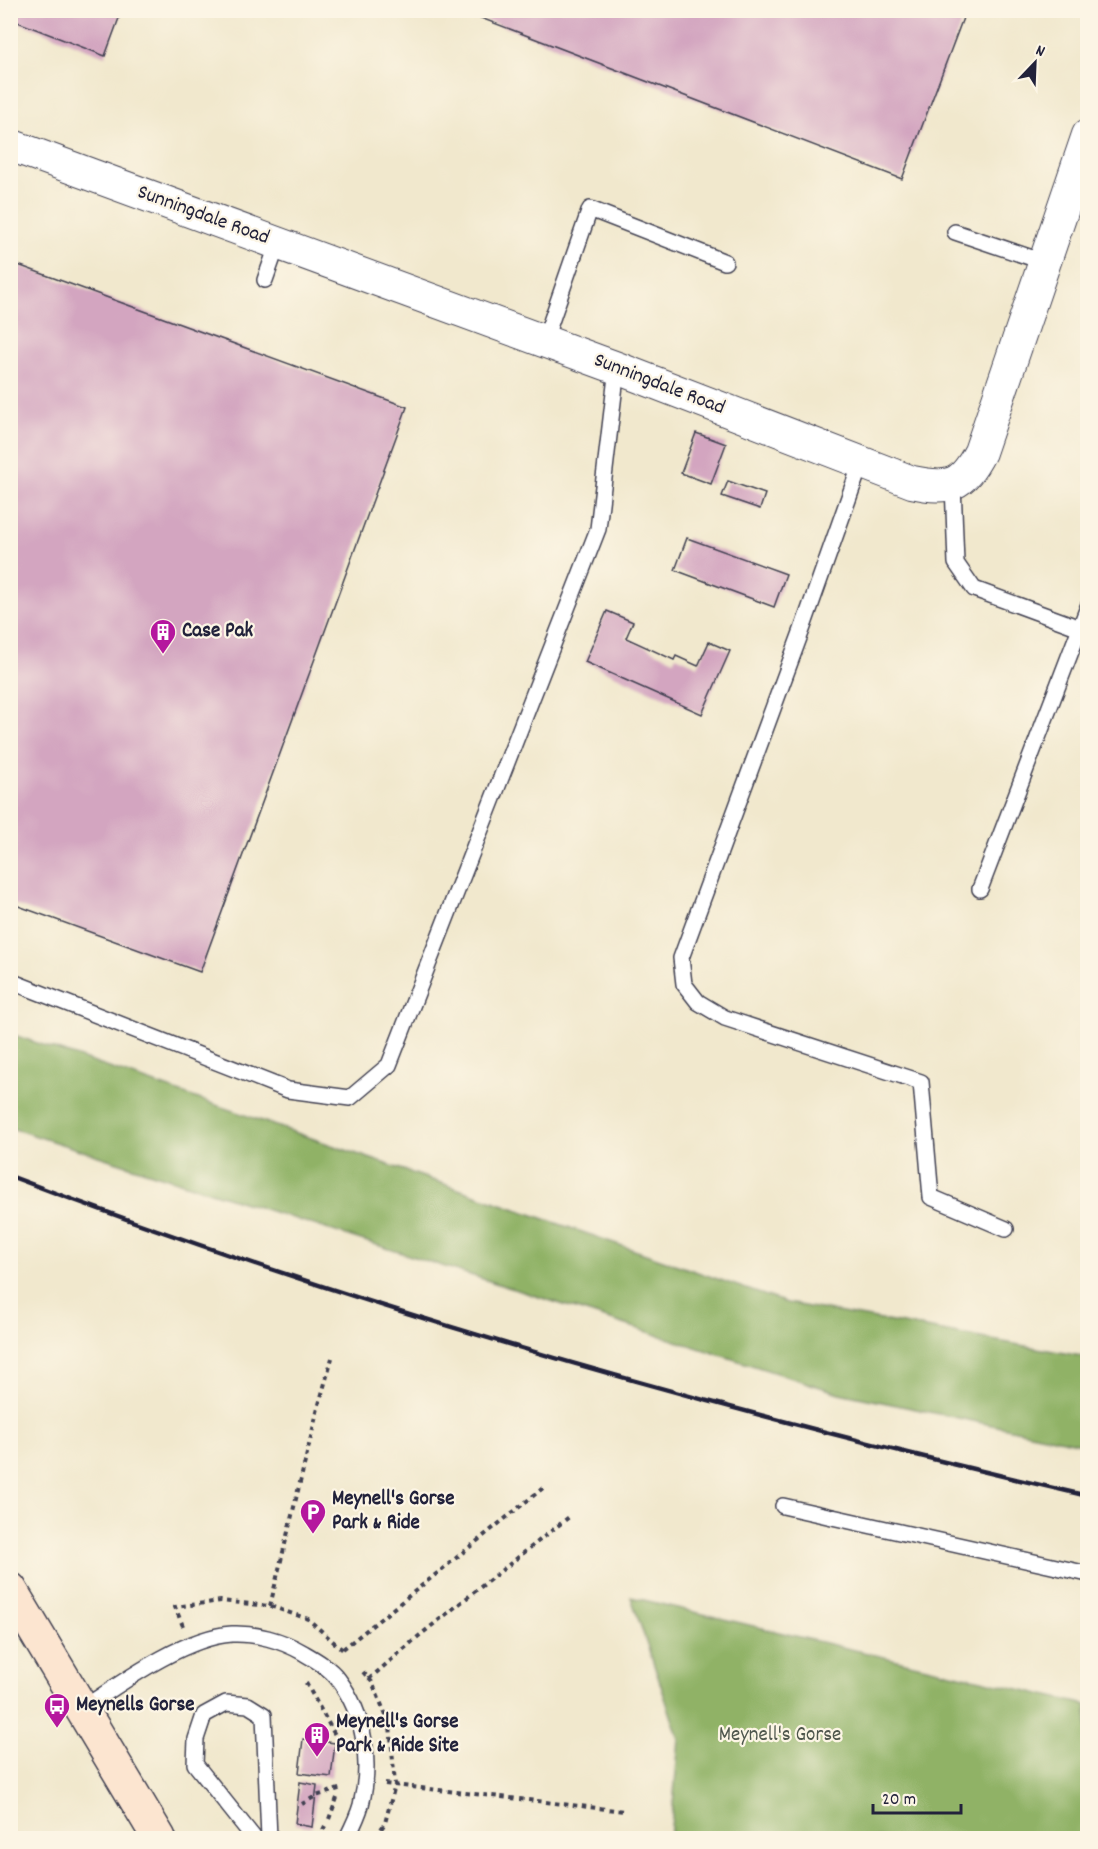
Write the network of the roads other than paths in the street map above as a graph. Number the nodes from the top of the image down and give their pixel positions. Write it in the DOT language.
graph roads {
  1 [pos="1088,135"];
  2 [pos="10,145"];
  3 [pos="955,232"];
  4 [pos="278,243"];
  5 [pos="725,262"];
  6 [pos="1044,262"];
  7 [pos="265,280"];
  8 [pos="544,342"];
  9 [pos="617,368"];
  10 [pos="861,463"];
  11 [pos="953,484"];
  12 [pos="1088,607"];
  13 [pos="1080,628"];
  14 [pos="980,889"];
  15 [pos="10,981"];
  16 [pos="1006,1229"];
  17 [pos="783,1506"];
  18 [pos="1088,1574"];
  19 [pos="10,1589"];
  20 [pos="82,1709"];
  21 [pos="159,1839"];
  22 [pos="254,1839"];
  23 [pos="270,1839"];
  24 [pos="347,1839"];
  1 -- 6 [label="street"];
  2 -- 4 [label="street, Sunningdale Road"];
  3 -- 6 [label="lane"];
  4 -- 7 [label="lane"];
  4 -- 8 [label="street, Sunningdale Road"];
  5 -- 8 [label="lane"];
  6 -- 11 [label="street"];
  8 -- 9 [label="street, Sunningdale Road"];
  9 -- 10 [label="street, Sunningdale Road"];
  9 -- 15 [label="lane"];
  10 -- 11 [label="street, Sunningdale Road"];
  10 -- 16 [label="lane"];
  11 -- 13 [label="lane"];
  12 -- 13 [label="lane"];
  13 -- 14 [label="lane"];
  17 -- 18 [label="lane"];
  19 -- 20 [label="main road"];
  20 -- 21 [label="main road"];
  20 -- 24 [label="lane"];
  22 -- 23 [label="lane"];
}
